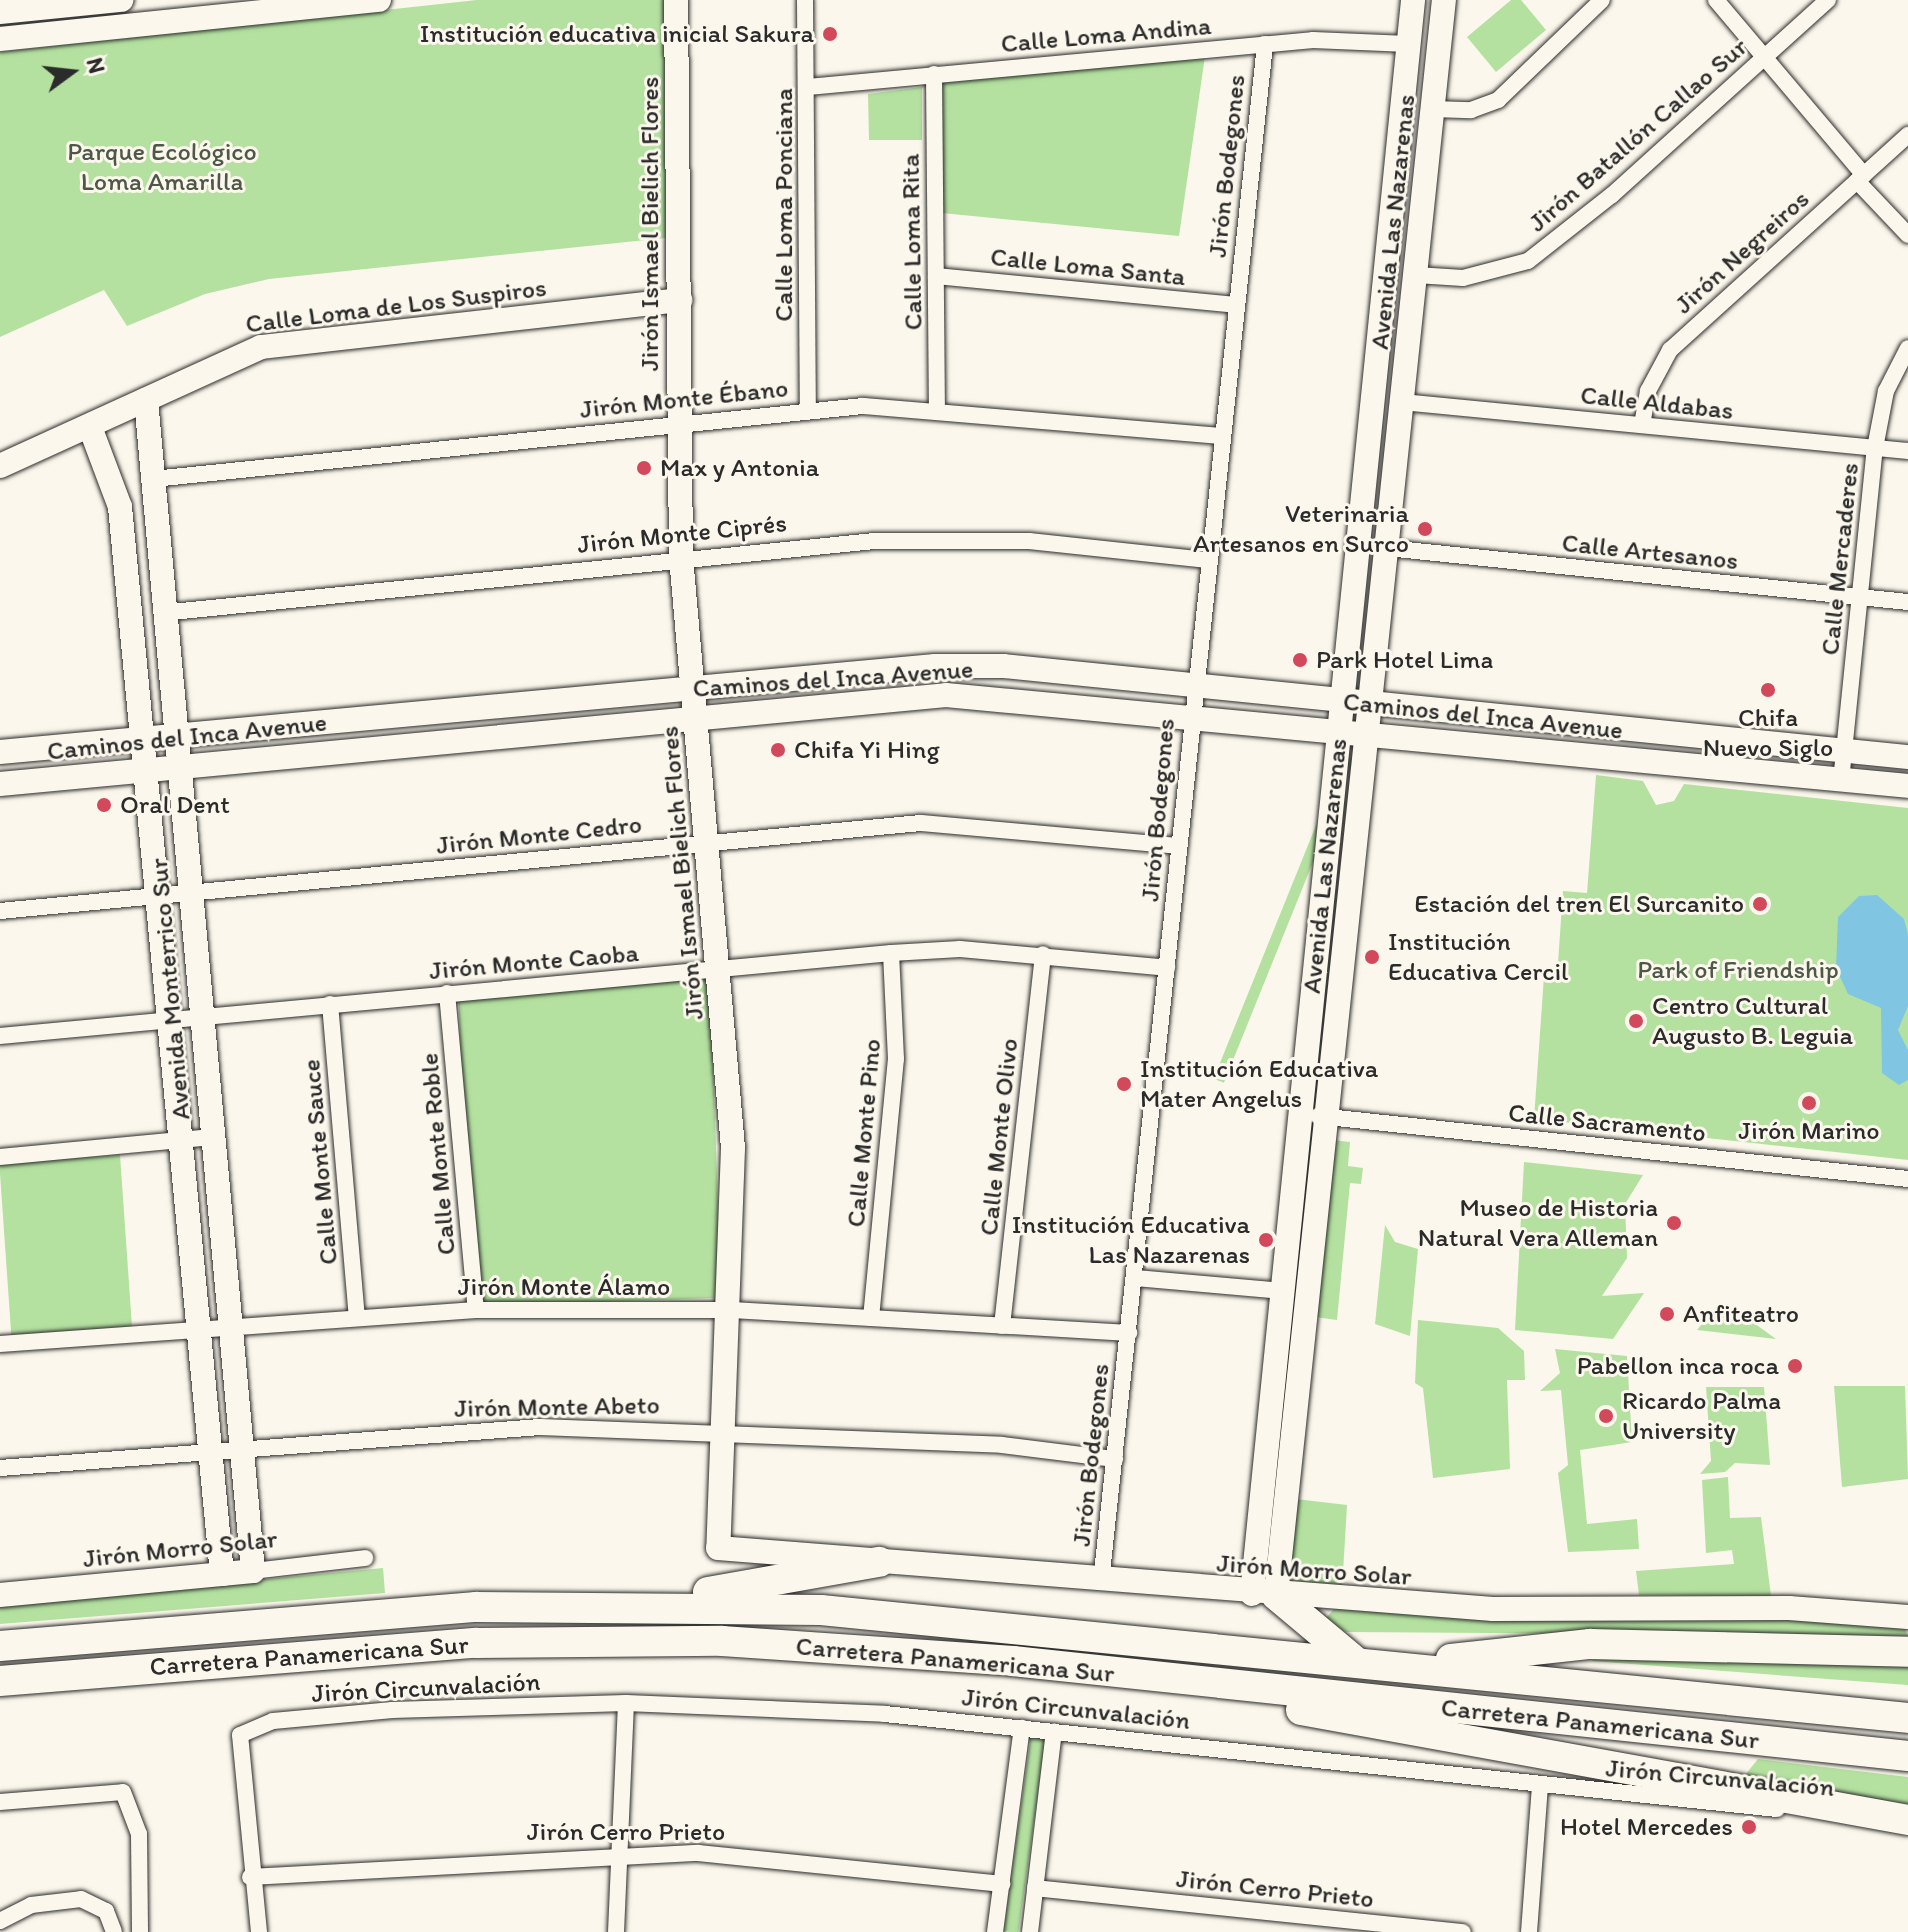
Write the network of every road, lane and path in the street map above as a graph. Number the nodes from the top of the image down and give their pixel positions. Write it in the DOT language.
graph roads {
  1 [pos="136,0"];
  2 [pos="379,0"];
  3 [pos="676,0"];
  4 [pos="805,0"];
  5 [pos="1413,0"];
  6 [pos="1444,0"];
  7 [pos="1602,0"];
  8 [pos="1716,0"];
  9 [pos="1828,0"];
  10 [pos="109,1"];
  11 [pos="0,12"];
  12 [pos="145,24"];
  13 [pos="98,29"];
  14 [pos="0,39"];
  15 [pos="1265,44"];
  16 [pos="1408,44"];
  17 [pos="1765,58"];
  18 [pos="934,74"];
  19 [pos="808,87"];
  20 [pos="1433,109"];
  21 [pos="1908,135"];
  22 [pos="1860,178"];
  23 [pos="1908,235"];
  24 [pos="1416,275"];
  25 [pos="936,276"];
  26 [pos="680,300"];
  27 [pos="1236,305"];
  28 [pos="1908,348"];
  29 [pos="146,400"];
  30 [pos="1402,402"];
  31 [pos="937,409"];
  32 [pos="808,410"];
  33 [pos="678,424"];
  34 [pos="1642,425"];
  35 [pos="90,427"];
  36 [pos="1222,436"];
  37 [pos="1875,448"];
  38 [pos="1908,451"];
  39 [pos="0,466"];
  40 [pos="153,479"];
  41 [pos="1387,548"];
  42 [pos="681,557"];
  43 [pos="1208,560"];
  44 [pos="1860,598"];
  45 [pos="1908,602"];
  46 [pos="162,613"];
  47 [pos="1194,685"];
  48 [pos="693,686"];
  49 [pos="1343,700"];
  50 [pos="1370,703"];
  51 [pos="696,716"];
  52 [pos="1191,717"];
  53 [pos="1340,729"];
  54 [pos="1367,732"];
  55 [pos="174,736"];
  56 [pos="142,739"];
  57 [pos="1844,751"];
  58 [pos="0,752"];
  59 [pos="1908,757"];
  60 [pos="177,766"];
  61 [pos="145,769"];
  62 [pos="1841,781"];
  63 [pos="0,784"];
  64 [pos="1908,786"];
  65 [pos="708,842"];
  66 [pos="1178,846"];
  67 [pos="189,894"];
  68 [pos="157,897"];
  69 [pos="0,911"];
  70 [pos="891,953"];
  71 [pos="1043,954"];
  72 [pos="1167,968"];
  73 [pos="721,970"];
  74 [pos="447,993"];
  75 [pos="330,1004"];
  76 [pos="201,1016"];
  77 [pos="169,1019"];
  78 [pos="0,1036"];
  79 [pos="1300,1114"];
  80 [pos="1327,1117"];
  81 [pos="212,1137"];
  82 [pos="181,1140"];
  83 [pos="0,1157"];
  84 [pos="1908,1179"];
  85 [pos="1135,1278"];
  86 [pos="1283,1291"];
  87 [pos="476,1310"];
  88 [pos="732,1310"];
  89 [pos="357,1316"];
  90 [pos="871,1318"];
  91 [pos="230,1324"];
  92 [pos="199,1326"];
  93 [pos="1002,1326"];
  94 [pos="1129,1333"];
  95 [pos="0,1344"];
  96 [pos="723,1430"];
  97 [pos="241,1446"];
  98 [pos="210,1449"];
  99 [pos="1115,1459"];
  100 [pos="0,1468"];
  101 [pos="718,1548"];
  102 [pos="365,1558"];
  103 [pos="879,1562"];
  104 [pos="253,1571"];
  105 [pos="222,1574"];
  106 [pos="1101,1582"];
  107 [pos="0,1595"];
  108 [pos="1264,1595"];
  109 [pos="623,1605"];
  110 [pos="1908,1617"];
  111 [pos="0,1646"];
  112 [pos="1908,1652"];
  113 [pos="1356,1662"];
  114 [pos="1389,1666"];
  115 [pos="1158,1678"];
  116 [pos="0,1681"];
  117 [pos="626,1703"];
  118 [pos="1908,1718"];
  119 [pos="1022,1728"];
  120 [pos="1054,1731"];
  121 [pos="1908,1756"];
  122 [pos="1540,1784"];
  123 [pos="0,1802"];
  124 [pos="1908,1820"];
  125 [pos="617,1853"];
  126 [pos="250,1877"];
  127 [pos="1002,1884"];
  128 [pos="1035,1888"];
  129 [pos="0,1921"];
  130 [pos="114,1932"];
  131 [pos="140,1932"];
  132 [pos="259,1932"];
  133 [pos="616,1932"];
  134 [pos="995,1932"];
  135 [pos="1030,1932"];
  136 [pos="1463,1932"];
  137 [pos="1529,1932"];
  1 -- 12 [label="street"];
  2 -- 12 [label="street"];
  3 -- 26 [label="street, Jirón Ismael Bielich Flores"];
  4 -- 19 [label="street, Calle Loma Ponciana"];
  5 -- 16 [label="street, Avenida Las Nazarenas"];
  6 -- 20 [label="street, Avenida Las Nazarenas"];
  7 -- 20 [label="street"];
  8 -- 17 [label="street"];
  9 -- 17 [label="street, Jirón Batallón Callao Sur"];
  10 -- 11 [label="street"];
  10 -- 13 [label="street"];
  12 -- 13 [label="street"];
  13 -- 14 [label="street"];
  15 -- 16 [label="street, Calle Loma Andina"];
  15 -- 18 [label="street, Calle Loma Andina"];
  15 -- 27 [label="street, Jirón Bodegones"];
  16 -- 49 [label="street, Avenida Las Nazarenas"];
  17 -- 22 [label="street"];
  17 -- 24 [label="street, Jirón Batallón Callao Sur"];
  18 -- 19 [label="street, Calle Loma Andina"];
  18 -- 25 [label="street, Calle Loma Rita"];
  19 -- 32 [label="street, Calle Loma Ponciana"];
  20 -- 24 [label="street, Avenida Las Nazarenas"];
  21 -- 22 [label="street, Jirón Negreiros"];
  22 -- 23 [label="street"];
  22 -- 34 [label="street, Jirón Negreiros"];
  24 -- 30 [label="street, Avenida Las Nazarenas"];
  25 -- 27 [label="street, Calle Loma Santa"];
  25 -- 31 [label="street, Calle Loma Rita"];
  26 -- 29 [label="street, Calle Loma de Los Suspiros"];
  26 -- 33 [label="street, Jirón Ismael Bielich Flores"];
  27 -- 36 [label="street, Jirón Bodegones"];
  28 -- 37 [label="street, Calle Mercaderes"];
  29 -- 35 [label="street, Calle Loma de Los Suspiros"];
  29 -- 40 [label="street, Avenida Monterrico Sur"];
  30 -- 34 [label="street, Calle Aldabas"];
  30 -- 41 [label="street, Avenida Las Nazarenas"];
  31 -- 32 [label="street, Jirón Monte Ébano"];
  31 -- 36 [label="street, Jirón Monte Ébano"];
  32 -- 33 [label="street, Jirón Monte Ébano"];
  33 -- 40 [label="street, Jirón Monte Ébano"];
  33 -- 42 [label="street, Jirón Ismael Bielich Flores"];
  34 -- 37 [label="street, Calle Aldabas"];
  35 -- 39 [label="street, Calle Loma de Los Suspiros"];
  35 -- 56 [label="street, Avenida Monterrico Sur"];
  36 -- 43 [label="street, Jirón Bodegones"];
  37 -- 38 [label="street, Calle Aldabas"];
  37 -- 44 [label="street, Calle Mercaderes"];
  40 -- 46 [label="street, Avenida Monterrico Sur"];
  41 -- 44 [label="street, Calle Artesanos"];
  41 -- 50 [label="street, Avenida Las Nazarenas"];
  42 -- 43 [label="street, Jirón Monte Ciprés"];
  42 -- 46 [label="street, Jirón Monte Ciprés"];
  42 -- 48 [label="street, Jirón Ismael Bielich Flores"];
  43 -- 47 [label="street, Jirón Bodegones"];
  44 -- 45 [label="street, Calle Artesanos"];
  44 -- 57 [label="street, Calle Mercaderes"];
  46 -- 55 [label="street, Avenida Monterrico Sur"];
  47 -- 48 [label="street, Caminos del Inca Avenue"];
  47 -- 49 [label="street, Caminos del Inca Avenue"];
  47 -- 52 [label="street, Jirón Bodegones"];
  48 -- 51 [label="street, Jirón Ismael Bielich Flores"];
  48 -- 55 [label="street, Caminos del Inca Avenue"];
  49 -- 50 [label="street, Caminos del Inca Avenue"];
  49 -- 53 [label="street, Avenida Las Nazarenas"];
  50 -- 54 [label="street, Avenida Las Nazarenas"];
  50 -- 57 [label="street, Caminos del Inca Avenue"];
  51 -- 52 [label="street, Caminos del Inca Avenue"];
  51 -- 60 [label="street, Caminos del Inca Avenue"];
  51 -- 65 [label="street, Jirón Ismael Bielich Flores"];
  52 -- 53 [label="street, Caminos del Inca Avenue"];
  52 -- 66 [label="street, Jirón Bodegones"];
  53 -- 54 [label="street, Caminos del Inca Avenue"];
  53 -- 79 [label="street, Avenida Las Nazarenas"];
  54 -- 62 [label="street, Caminos del Inca Avenue"];
  54 -- 80 [label="street, Avenida Las Nazarenas"];
  55 -- 56 [label="street, Caminos del Inca Avenue"];
  55 -- 60 [label="street, Avenida Monterrico Sur"];
  56 -- 58 [label="street, Caminos del Inca Avenue"];
  56 -- 61 [label="street, Avenida Monterrico Sur"];
  57 -- 59 [label="street, Caminos del Inca Avenue"];
  57 -- 62 [label="street, Calle Mercaderes"];
  60 -- 61 [label="street, Caminos del Inca Avenue"];
  60 -- 67 [label="street, Avenida Monterrico Sur"];
  61 -- 63 [label="street, Caminos del Inca Avenue"];
  61 -- 68 [label="street, Avenida Monterrico Sur"];
  62 -- 64 [label="street, Caminos del Inca Avenue"];
  65 -- 66 [label="street, Jirón Monte Cedro"];
  65 -- 67 [label="street, Jirón Monte Cedro"];
  65 -- 73 [label="street, Jirón Ismael Bielich Flores"];
  66 -- 72 [label="street, Jirón Bodegones"];
  67 -- 68 [label="street, Jirón Monte Cedro"];
  67 -- 76 [label="street, Avenida Monterrico Sur"];
  68 -- 69 [label="street, Jirón Monte Cedro"];
  68 -- 77 [label="street, Avenida Monterrico Sur"];
  70 -- 71 [label="street, Jirón Monte Caoba"];
  70 -- 73 [label="street, Jirón Monte Caoba"];
  70 -- 90 [label="street, Calle Monte Pino"];
  71 -- 72 [label="street, Jirón Monte Caoba"];
  71 -- 93 [label="street, Calle Monte Olivo"];
  72 -- 85 [label="street, Jirón Bodegones"];
  73 -- 74 [label="street, Jirón Monte Caoba"];
  73 -- 88 [label="street, Jirón Ismael Bielich Flores"];
  74 -- 75 [label="street, Jirón Monte Caoba"];
  74 -- 87 [label="street, Calle Monte Roble"];
  75 -- 76 [label="street, Jirón Monte Caoba"];
  75 -- 89 [label="street, Calle Monte Sauce"];
  76 -- 77 [label="street, Jirón Monte Caoba"];
  76 -- 81 [label="street, Avenida Monterrico Sur"];
  77 -- 78 [label="street, Jirón Monte Caoba"];
  77 -- 82 [label="street, Avenida Monterrico Sur"];
  79 -- 80 [label="street, Calle Sacramento"];
  79 -- 86 [label="street, Avenida Las Nazarenas"];
  80 -- 84 [label="street, Calle Sacramento"];
  80 -- 108 [label="street, Avenida Las Nazarenas"];
  81 -- 82 [label="street"];
  81 -- 91 [label="street, Avenida Monterrico Sur"];
  82 -- 83 [label="street"];
  82 -- 92 [label="street, Avenida Monterrico Sur"];
  85 -- 86 [label="street"];
  85 -- 94 [label="street, Jirón Bodegones"];
  86 -- 108 [label="street, Avenida Las Nazarenas"];
  87 -- 88 [label="street, Jirón Monte Álamo"];
  87 -- 89 [label="street, Jirón Monte Álamo"];
  88 -- 90 [label="street, Jirón Monte Álamo"];
  88 -- 96 [label="street, Jirón Ismael Bielich Flores"];
  89 -- 91 [label="street, Jirón Monte Álamo"];
  90 -- 93 [label="street, Jirón Monte Álamo"];
  91 -- 92 [label="street, Jirón Monte Álamo"];
  91 -- 97 [label="street, Avenida Monterrico Sur"];
  92 -- 95 [label="street, Jirón Monte Álamo"];
  92 -- 98 [label="street, Avenida Monterrico Sur"];
  93 -- 94 [label="street, Jirón Monte Álamo"];
  94 -- 99 [label="street, Jirón Bodegones"];
  96 -- 97 [label="street, Jirón Monte Abeto"];
  96 -- 99 [label="street, Jirón Monte Abeto"];
  96 -- 101 [label="street, Jirón Ismael Bielich Flores"];
  97 -- 98 [label="street, Jirón Monte Abeto"];
  97 -- 104 [label="street, Avenida Monterrico Sur"];
  98 -- 100 [label="street, Jirón Monte Abeto"];
  98 -- 105 [label="street, Avenida Monterrico Sur"];
  99 -- 106 [label="street, Jirón Bodegones"];
  101 -- 103 [label="street, Jirón Morro Solar"];
  102 -- 104 [label="street, Jirón Morro Solar"];
  103 -- 106 [label="street, Jirón Morro Solar"];
  103 -- 109 [label="highway"];
  104 -- 105 [label="street, Jirón Morro Solar"];
  105 -- 107 [label="street, Jirón Morro Solar"];
  106 -- 108 [label="street, Jirón Morro Solar"];
  108 -- 110 [label="street, Jirón Morro Solar"];
  108 -- 113 [label="highway"];
  109 -- 111 [label="highway, Carretera Panamericana Sur"];
  109 -- 113 [label="highway, Carretera Panamericana Sur"];
  112 -- 114 [label="highway"];
  113 -- 114 [label="highway, Carretera Panamericana Sur"];
  114 -- 118 [label="highway, Carretera Panamericana Sur"];
  115 -- 116 [label="highway, Carretera Panamericana Sur"];
  115 -- 121 [label="highway, Carretera Panamericana Sur"];
  115 -- 124 [label="highway"];
  117 -- 119 [label="street, Jirón Circunvalación"];
  117 -- 125 [label="street"];
  117 -- 126 [label="street, Jirón Circunvalación"];
  119 -- 120 [label="street, Jirón Circunvalación"];
  119 -- 127 [label="street"];
  120 -- 122 [label="street, Jirón Circunvalación"];
  120 -- 128 [label="street"];
  122 -- 124 [label="street, Jirón Circunvalación"];
  122 -- 137 [label="street"];
  123 -- 131 [label="street"];
  125 -- 126 [label="street, Jirón Cerro Prieto"];
  125 -- 127 [label="street, Jirón Cerro Prieto"];
  125 -- 133 [label="street"];
  126 -- 132 [label="street"];
  127 -- 134 [label="street"];
  128 -- 135 [label="street"];
  128 -- 136 [label="street, Jirón Cerro Prieto"];
  129 -- 130 [label="street"];
}
